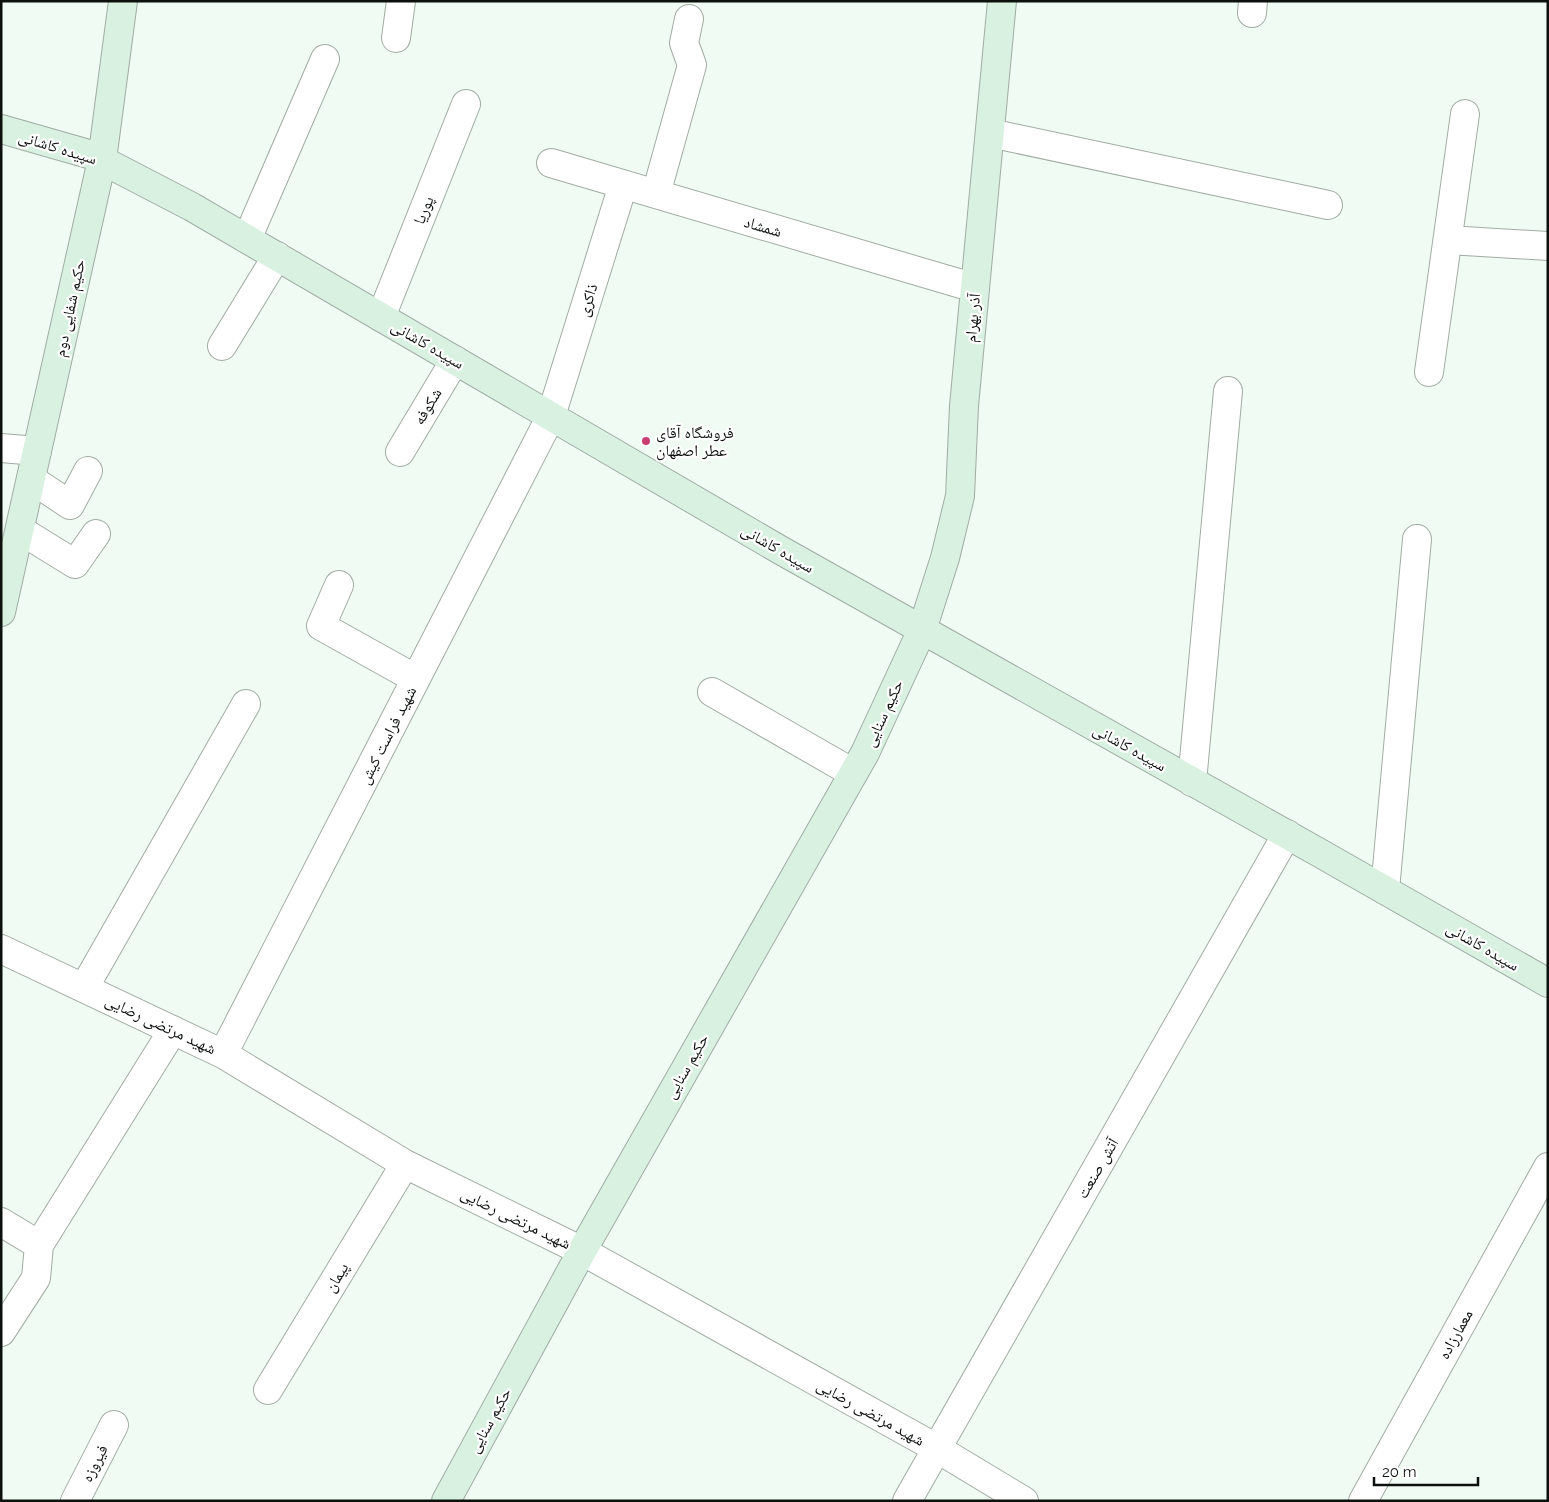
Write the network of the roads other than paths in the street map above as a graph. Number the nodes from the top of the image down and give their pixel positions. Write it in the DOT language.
graph roads {
  1 [pos="123,1"];
  2 [pos="401,1"];
  3 [pos="1002,1"];
  4 [pos="690,19"];
  5 [pos="396,38"];
  6 [pos="325,59"];
  7 [pos="466,104"];
  8 [pos="1465,114"];
  9 [pos="1,129"];
  10 [pos="990,133"];
  11 [pos="102,160"];
  12 [pos="551,163"];
  13 [pos="623,185"];
  14 [pos="656,194"];
  15 [pos="1328,205"];
  16 [pos="247,239"];
  17 [pos="1448,240"];
  18 [pos="1548,246"];
  19 [pos="277,256"];
  20 [pos="975,288"];
  21 [pos="381,317"];
  22 [pos="222,346"];
  23 [pos="455,360"];
  24 [pos="1429,372"];
  25 [pos="1228,391"];
  26 [pos="551,416"];
  27 [pos="1,448"];
  28 [pos="37,451"];
  29 [pos="400,452"];
  30 [pos="88,471"];
  31 [pos="31,479"];
  32 [pos="20,530"];
  33 [pos="96,534"];
  34 [pos="1417,539"];
  35 [pos="8,557"];
  36 [pos="340,585"];
  37 [pos="1,612"];
  38 [pos="922,630"];
  39 [pos="416,679"];
  40 [pos="712,692"];
  41 [pos="246,704"];
  42 [pos="853,773"];
  43 [pos="1192,782"];
  44 [pos="1287,834"];
  45 [pos="1385,890"];
  46 [pos="1,949"];
  47 [pos="1548,983"];
  48 [pos="84,988"];
  49 [pos="178,1032"];
  50 [pos="215,1050"];
  51 [pos="405,1164"];
  52 [pos="1548,1167"];
  53 [pos="1,1222"];
  54 [pos="39,1245"];
  55 [pos="582,1251"];
  56 [pos="1,1332"];
  57 [pos="268,1390"];
  58 [pos="114,1425"];
  59 [pos="936,1448"];
  60 [pos="75,1501"];
  61 [pos="446,1501"];
  62 [pos="907,1501"];
  63 [pos="1024,1501"];
  64 [pos="1363,1501"];
  1 -- 11 [label="street, حکیم شفایی دوم"];
  2 -- 5 [label="street"];
  3 -- 10 [label="street, آذر بهرام"];
  4 -- 14 [label="street"];
  6 -- 16 [label="street"];
  7 -- 21 [label="street, پوریا"];
  8 -- 17 [label="street"];
  9 -- 11 [label="street, سپیده کاشانی"];
  10 -- 15 [label="street"];
  10 -- 20 [label="street, آذر بهرام"];
  11 -- 16 [label="street, سپیده کاشانی"];
  11 -- 28 [label="street, حکیم شفایی دوم"];
  12 -- 13 [label="street, شمشاد"];
  13 -- 14 [label="street, شمشاد"];
  13 -- 26 [label="street, ذاکری"];
  14 -- 20 [label="street, شمشاد"];
  16 -- 19 [label="street, سپیده کاشانی"];
  17 -- 18 [label="street"];
  17 -- 24 [label="street"];
  19 -- 21 [label="street, سپیده کاشانی"];
  19 -- 22 [label="street"];
  20 -- 38 [label="street, آذر بهرام"];
  21 -- 23 [label="street, سپیده کاشانی"];
  23 -- 26 [label="street, سپیده کاشانی"];
  23 -- 29 [label="street, شکوفه"];
  25 -- 43 [label="street"];
  26 -- 38 [label="street, سپیده کاشانی"];
  26 -- 39 [label="street, شهید فراست کیش"];
  27 -- 28 [label="street"];
  28 -- 31 [label="street, حکیم شفایی دوم"];
  30 -- 31 [label="street"];
  31 -- 32 [label="street, حکیم شفایی دوم"];
  32 -- 33 [label="street"];
  32 -- 35 [label="street, حکیم شفایی دوم"];
  34 -- 45 [label="street"];
  35 -- 37 [label="street, حکیم شفایی دوم"];
  36 -- 39 [label="street"];
  38 -- 42 [label="street, حکیم سنایی"];
  38 -- 43 [label="street, سپیده کاشانی"];
  39 -- 50 [label="street, شهید فراست کیش"];
  40 -- 42 [label="street"];
  41 -- 48 [label="street"];
  42 -- 55 [label="street, حکیم سنایی"];
  43 -- 44 [label="street, سپیده کاشانی"];
  44 -- 45 [label="street, سپیده کاشانی"];
  44 -- 59 [label="street, آتش صنعت"];
  45 -- 47 [label="street, سپیده کاشانی"];
  46 -- 48 [label="street, شهید مرتضی رضایی"];
  48 -- 49 [label="street, شهید مرتضی رضایی"];
  49 -- 50 [label="street, شهید مرتضی رضایی"];
  49 -- 54 [label="street"];
  50 -- 51 [label="street, شهید مرتضی رضایی"];
  51 -- 55 [label="street, شهید مرتضی رضایی"];
  51 -- 57 [label="street, پیمان"];
  52 -- 64 [label="street, معمارزاده"];
  53 -- 54 [label="street"];
  54 -- 56 [label="street"];
  55 -- 59 [label="street, شهید مرتضی رضایی"];
  55 -- 61 [label="street, حکیم سنایی"];
  58 -- 60 [label="street, فیروزه"];
  59 -- 62 [label="street, آتش صنعت"];
  59 -- 63 [label="street, شهید مرتضی رضایی"];
}
